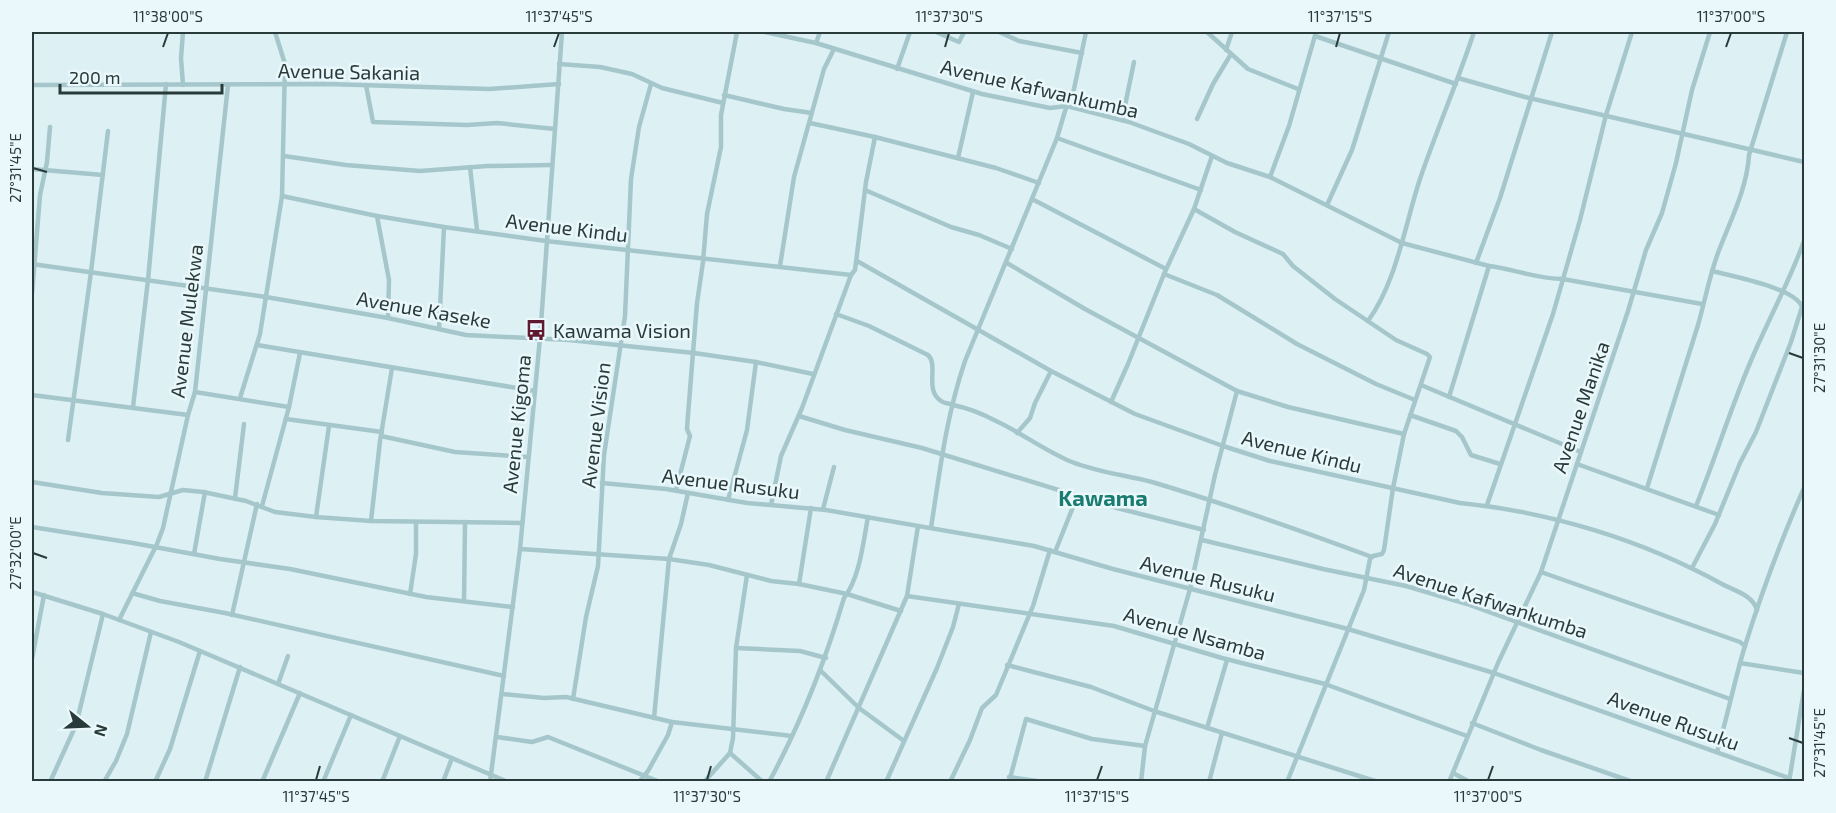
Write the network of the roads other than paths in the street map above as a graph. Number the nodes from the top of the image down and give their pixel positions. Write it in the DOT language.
graph roads {
  1 [pos="183,32"];
  2 [pos="275,32"];
  3 [pos="562,32"];
  4 [pos="737,32"];
  5 [pos="765,32"];
  6 [pos="820,32"];
  7 [pos="910,32"];
  8 [pos="936,32"];
  9 [pos="964,32"];
  10 [pos="999,32"];
  11 [pos="1086,32"];
  12 [pos="1207,32"];
  13 [pos="1232,32"];
  14 [pos="1389,32"];
  15 [pos="1474,32"];
  16 [pos="1552,32"];
  17 [pos="1632,32"];
  18 [pos="1710,32"];
  19 [pos="1787,32"];
  20 [pos="1315,34"];
  21 [pos="816,43"];
  22 [pos="834,49"];
  23 [pos="1226,50"];
  24 [pos="1082,53"];
  25 [pos="1231,54"];
  26 [pos="1380,58"];
  27 [pos="1134,62"];
  28 [pos="559,64"];
  29 [pos="897,69"];
  30 [pos="1457,81"];
  31 [pos="166,84"];
  32 [pos="559,84"];
  33 [pos="651,84"];
  34 [pos="183,85"];
  35 [pos="228,85"];
  36 [pos="285,85"];
  37 [pos="366,85"];
  38 [pos="32,86"];
  39 [pos="1298,90"];
  40 [pos="973,92"];
  41 [pos="724,95"];
  42 [pos="1532,98"];
  43 [pos="723,103"];
  44 [pos="1067,106"];
  45 [pos="812,113"];
  46 [pos="1606,115"];
  47 [pos="1197,119"];
  48 [pos="1122,120"];
  49 [pos="810,123"];
  50 [pos="50,127"];
  51 [pos="555,129"];
  52 [pos="108,131"];
  53 [pos="1682,133"];
  54 [pos="876,137"];
  55 [pos="1057,138"];
  56 [pos="1750,150"];
  57 [pos="284,156"];
  58 [pos="1212,156"];
  59 [pos="958,158"];
  60 [pos="1804,162"];
  61 [pos="552,165"];
  62 [pos="470,167"];
  63 [pos="32,169"];
  64 [pos="45,170"];
  65 [pos="103,176"];
  66 [pos="1270,177"];
  67 [pos="1039,183"];
  68 [pos="865,190"];
  69 [pos="1201,190"];
  70 [pos="282,196"];
  71 [pos="1032,199"];
  72 [pos="1327,205"];
  73 [pos="1194,209"];
  74 [pos="377,216"];
  75 [pos="444,227"];
  76 [pos="477,230"];
  77 [pos="546,241"];
  78 [pos="1804,241"];
  79 [pos="1402,243"];
  80 [pos="628,249"];
  81 [pos="1012,249"];
  82 [pos="704,257"];
  83 [pos="857,261"];
  84 [pos="1007,263"];
  85 [pos="1476,263"];
  86 [pos="33,264"];
  87 [pos="780,266"];
  88 [pos="1489,267"];
  89 [pos="1165,271"];
  90 [pos="1712,271"];
  91 [pos="91,272"];
  92 [pos="851,275"];
  93 [pos="1563,279"];
  94 [pos="148,280"];
  95 [pos="206,288"];
  96 [pos="1634,292"];
  97 [pos="1783,292"];
  98 [pos="32,294"];
  99 [pos="266,297"];
  100 [pos="1702,304"];
  101 [pos="836,315"];
  102 [pos="1802,317"];
  103 [pos="388,318"];
  104 [pos="1368,321"];
  105 [pos="439,329"];
  106 [pos="978,331"];
  107 [pos="1139,337"];
  108 [pos="540,338"];
  109 [pos="257,345"];
  110 [pos="620,346"];
  111 [pos="300,353"];
  112 [pos="694,353"];
  113 [pos="756,362"];
  114 [pos="392,368"];
  115 [pos="1051,371"];
  116 [pos="813,374"];
  117 [pos="1420,385"];
  118 [pos="535,391"];
  119 [pos="1237,391"];
  120 [pos="195,392"];
  121 [pos="32,395"];
  122 [pos="1449,397"];
  123 [pos="240,398"];
  124 [pos="73,400"];
  125 [pos="1415,400"];
  126 [pos="1111,402"];
  127 [pos="951,404"];
  128 [pos="289,406"];
  129 [pos="133,407"];
  130 [pos="188,415"];
  131 [pos="1410,415"];
  132 [pos="799,416"];
  133 [pos="286,419"];
  134 [pos="244,424"];
  135 [pos="1514,425"];
  136 [pos="329,426"];
  137 [pos="1017,433"];
  138 [pos="382,434"];
  139 [pos="1404,434"];
  140 [pos="68,440"];
  141 [pos="1223,447"];
  142 [pos="1581,452"];
  143 [pos="942,455"];
  144 [pos="528,457"];
  145 [pos="1500,464"];
  146 [pos="1577,464"];
  147 [pos="834,467"];
  148 [pos="32,482"];
  149 [pos="602,483"];
  150 [pos="1393,488"];
  151 [pos="1647,488"];
  152 [pos="1804,488"];
  153 [pos="676,490"];
  154 [pos="205,492"];
  155 [pos="688,493"];
  156 [pos="171,494"];
  157 [pos="1077,497"];
  158 [pos="235,498"];
  159 [pos="728,500"];
  160 [pos="1210,501"];
  161 [pos="260,505"];
  162 [pos="771,505"];
  163 [pos="1487,506"];
  164 [pos="1696,506"];
  165 [pos="811,508"];
  166 [pos="823,509"];
  167 [pos="1719,515"];
  168 [pos="316,517"];
  169 [pos="868,517"];
  170 [pos="1558,520"];
  171 [pos="371,521"];
  172 [pos="416,522"];
  173 [pos="465,522"];
  174 [pos="522,523"];
  175 [pos="918,526"];
  176 [pos="32,527"];
  177 [pos="932,528"];
  178 [pos="1204,530"];
  179 [pos="1202,540"];
  180 [pos="156,547"];
  181 [pos="520,549"];
  182 [pos="1053,551"];
  183 [pos="194,554"];
  184 [pos="598,554"];
  185 [pos="1372,557"];
  186 [pos="669,559"];
  187 [pos="243,562"];
  188 [pos="1692,568"];
  189 [pos="1541,572"];
  190 [pos="747,575"];
  191 [pos="1367,577"];
  192 [pos="799,584"];
  193 [pos="1190,589"];
  194 [pos="32,592"];
  195 [pos="132,593"];
  196 [pos="410,594"];
  197 [pos="847,594"];
  198 [pos="44,595"];
  199 [pos="907,596"];
  200 [pos="464,601"];
  201 [pos="959,604"];
  202 [pos="513,607"];
  203 [pos="1757,610"];
  204 [pos="901,611"];
  205 [pos="1030,613"];
  206 [pos="103,614"];
  207 [pos="232,615"];
  208 [pos="119,620"];
  209 [pos="1518,623"];
  210 [pos="1348,630"];
  211 [pos="151,632"];
  212 [pos="1176,644"];
  213 [pos="1745,646"];
  214 [pos="736,648"];
  215 [pos="200,651"];
  216 [pos="288,657"];
  217 [pos="826,658"];
  218 [pos="32,659"];
  219 [pos="1227,660"];
  220 [pos="1740,663"];
  221 [pos="1007,665"];
  222 [pos="240,668"];
  223 [pos="821,671"];
  224 [pos="1494,673"];
  225 [pos="1804,673"];
  226 [pos="504,676"];
  227 [pos="278,684"];
  228 [pos="1325,684"];
  229 [pos="1804,690"];
  230 [pos="300,693"];
  231 [pos="502,694"];
  232 [pos="573,699"];
  233 [pos="1730,699"];
  234 [pos="859,708"];
  235 [pos="1154,711"];
  236 [pos="351,715"];
  237 [pos="654,718"];
  238 [pos="672,722"];
  239 [pos="1472,723"];
  240 [pos="1207,728"];
  241 [pos="734,730"];
  242 [pos="1222,733"];
  243 [pos="400,736"];
  244 [pos="792,736"];
  245 [pos="1467,736"];
  246 [pos="497,737"];
  247 [pos="904,741"];
  248 [pos="1145,746"];
  249 [pos="1717,752"];
  250 [pos="730,753"];
  251 [pos="1298,756"];
  252 [pos="452,758"];
  253 [pos="1453,773"];
  254 [pos="491,775"];
  255 [pos="645,776"];
  256 [pos="1009,779"];
  257 [pos="1789,780"];
  258 [pos="50,782"];
  259 [pos="104,782"];
  260 [pos="155,782"];
  261 [pos="205,782"];
  262 [pos="262,782"];
  263 [pos="323,782"];
  264 [pos="382,782"];
  265 [pos="443,782"];
  266 [pos="490,782"];
  267 [pos="508,782"];
  268 [pos="639,782"];
  269 [pos="660,782"];
  270 [pos="704,782"];
  271 [pos="763,782"];
  272 [pos="769,782"];
  273 [pos="826,782"];
  274 [pos="886,782"];
  275 [pos="950,782"];
  276 [pos="1044,782"];
  277 [pos="1140,782"];
  278 [pos="1209,782"];
  279 [pos="1287,782"];
  280 [pos="1378,782"];
  281 [pos="1449,782"];
  282 [pos="1470,782"];
  283 [pos="1633,782"];
  1 -- 34 [label="street"];
  2 -- 36 [label="street"];
  3 -- 28 [label="street, Avenue Kigoma"];
  4 -- 41 [label="street"];
  5 -- 21 [label="street, Avenue Kafwankumba"];
  6 -- 21 [label="street"];
  7 -- 29 [label="street"];
  8 -- 9 [label="street"];
  10 -- 24 [label="street"];
  11 -- 24 [label="street"];
  12 -- 23 [label="street"];
  13 -- 23 [label="street"];
  14 -- 26 [label="street"];
  15 -- 30 [label="street"];
  16 -- 42 [label="street"];
  17 -- 46 [label="street"];
  18 -- 53 [label="street, Avenue Manika"];
  19 -- 56 [label="street"];
  20 -- 26 [label="street"];
  20 -- 39 [label="street"];
  21 -- 22 [label="street, Avenue Kafwankumba"];
  22 -- 29 [label="street, Avenue Kafwankumba"];
  22 -- 45 [label="street"];
  23 -- 25 [label="street"];
  24 -- 44 [label="street"];
  25 -- 39 [label="street"];
  25 -- 47 [label="street"];
  26 -- 30 [label="street"];
  26 -- 72 [label="street"];
  27 -- 48 [label="street"];
  28 -- 32 [label="street, Avenue Kigoma"];
  28 -- 33 [label="street"];
  29 -- 40 [label="street, Avenue Kafwankumba"];
  30 -- 42 [label="street"];
  30 -- 79 [label="street"];
  31 -- 34 [label="street, Avenue Sakania"];
  31 -- 38 [label="street, Avenue Sakania"];
  31 -- 94 [label="street"];
  32 -- 37 [label="street, Avenue Sakania"];
  32 -- 51 [label="street, Avenue Kigoma"];
  33 -- 43 [label="street"];
  33 -- 80 [label="street, Avenue Vision"];
  34 -- 35 [label="street, Avenue Sakania"];
  35 -- 36 [label="street, Avenue Sakania"];
  35 -- 95 [label="street, Avenue Mulekwa"];
  36 -- 37 [label="street, Avenue Sakania"];
  36 -- 57 [label="street"];
  37 -- 51 [label="street"];
  39 -- 66 [label="street"];
  40 -- 44 [label="street, Avenue Kafwankumba"];
  40 -- 59 [label="street"];
  41 -- 43 [label="street"];
  41 -- 45 [label="street"];
  42 -- 46 [label="street"];
  42 -- 85 [label="street"];
  43 -- 82 [label="street"];
  44 -- 48 [label="street, Avenue Kafwankumba"];
  44 -- 55 [label="street"];
  45 -- 49 [label="street"];
  46 -- 53 [label="street"];
  46 -- 93 [label="street"];
  48 -- 58 [label="street, Avenue Kafwankumba"];
  49 -- 54 [label="street"];
  49 -- 87 [label="street"];
  50 -- 64 [label="street"];
  51 -- 61 [label="street, Avenue Kigoma"];
  52 -- 65 [label="street"];
  53 -- 56 [label="street"];
  53 -- 96 [label="street, Avenue Manika"];
  54 -- 59 [label="street"];
  54 -- 68 [label="street"];
  55 -- 67 [label="street"];
  55 -- 69 [label="street"];
  56 -- 60 [label="street"];
  56 -- 90 [label="street"];
  57 -- 62 [label="street"];
  57 -- 70 [label="street"];
  58 -- 66 [label="street, Avenue Kafwankumba"];
  58 -- 69 [label="street"];
  59 -- 67 [label="street"];
  61 -- 62 [label="street"];
  61 -- 77 [label="street, Avenue Kigoma"];
  62 -- 76 [label="street"];
  63 -- 64 [label="street"];
  64 -- 65 [label="street"];
  64 -- 86 [label="street"];
  65 -- 91 [label="street"];
  66 -- 72 [label="street, Avenue Kafwankumba"];
  67 -- 71 [label="street"];
  68 -- 81 [label="street"];
  68 -- 83 [label="street"];
  69 -- 73 [label="street"];
  70 -- 74 [label="street, Avenue Kindu"];
  70 -- 99 [label="street"];
  71 -- 81 [label="street"];
  71 -- 89 [label="street"];
  72 -- 79 [label="street, Avenue Kafwankumba"];
  73 -- 89 [label="street"];
  73 -- 104 [label="street"];
  74 -- 75 [label="street, Avenue Kindu"];
  74 -- 103 [label="street"];
  75 -- 76 [label="street, Avenue Kindu"];
  75 -- 105 [label="street"];
  76 -- 77 [label="street, Avenue Kindu"];
  77 -- 80 [label="street, Avenue Kindu"];
  77 -- 108 [label="street, Avenue Kigoma"];
  78 -- 97 [label="street"];
  79 -- 85 [label="street, Avenue Kafwankumba"];
  79 -- 104 [label="street"];
  80 -- 82 [label="street, Avenue Kindu"];
  80 -- 110 [label="street, Avenue Vision"];
  81 -- 84 [label="street"];
  82 -- 87 [label="street, Avenue Kindu"];
  82 -- 112 [label="street"];
  83 -- 92 [label="street"];
  83 -- 106 [label="street, Avenue Kindu"];
  84 -- 106 [label="street"];
  84 -- 107 [label="street"];
  85 -- 88 [label="street, Avenue Kafwankumba"];
  86 -- 91 [label="street, Avenue Kaseke"];
  86 -- 98 [label="street"];
  87 -- 92 [label="street, Avenue Kindu"];
  88 -- 93 [label="street, Avenue Kafwankumba"];
  88 -- 122 [label="street"];
  89 -- 107 [label="street"];
  89 -- 125 [label="street"];
  90 -- 97 [label="street"];
  90 -- 100 [label="street"];
  91 -- 94 [label="street, Avenue Kaseke"];
  91 -- 124 [label="street"];
  92 -- 101 [label="street"];
  93 -- 96 [label="street, Avenue Kafwankumba"];
  93 -- 135 [label="street"];
  94 -- 95 [label="street, Avenue Kaseke"];
  94 -- 129 [label="street"];
  95 -- 99 [label="street, Avenue Kaseke"];
  95 -- 120 [label="street, Avenue Mulekwa"];
  96 -- 100 [label="street, Avenue Kafwankumba"];
  96 -- 142 [label="street, Avenue Manika"];
  97 -- 102 [label="street"];
  97 -- 164 [label="street"];
  99 -- 103 [label="street, Avenue Kaseke"];
  99 -- 109 [label="street"];
  100 -- 151 [label="street"];
  101 -- 116 [label="street"];
  101 -- 127 [label="street"];
  102 -- 167 [label="street"];
  103 -- 105 [label="street, Avenue Kaseke"];
  104 -- 117 [label="street"];
  105 -- 108 [label="street, Avenue Kaseke"];
  106 -- 115 [label="street, Avenue Kindu"];
  106 -- 127 [label="street"];
  107 -- 119 [label="street"];
  107 -- 126 [label="street"];
  108 -- 110 [label="street, Avenue Kaseke"];
  108 -- 118 [label="street, Avenue Kigoma"];
  109 -- 111 [label="street"];
  109 -- 123 [label="street"];
  110 -- 112 [label="street, Avenue Kaseke"];
  110 -- 149 [label="street, Avenue Vision"];
  111 -- 114 [label="street"];
  111 -- 128 [label="street"];
  112 -- 113 [label="street, Avenue Kaseke"];
  112 -- 153 [label="street"];
  113 -- 116 [label="street, Avenue Kaseke"];
  113 -- 159 [label="street"];
  114 -- 118 [label="street"];
  114 -- 138 [label="street"];
  115 -- 126 [label="street, Avenue Kindu"];
  115 -- 137 [label="street"];
  116 -- 132 [label="street"];
  117 -- 122 [label="street"];
  117 -- 125 [label="street"];
  118 -- 144 [label="street, Avenue Kigoma"];
  119 -- 139 [label="street"];
  119 -- 141 [label="street"];
  120 -- 123 [label="street"];
  120 -- 130 [label="street, Avenue Mulekwa"];
  121 -- 124 [label="street"];
  122 -- 135 [label="street"];
  123 -- 128 [label="street"];
  124 -- 129 [label="street"];
  124 -- 140 [label="street"];
  125 -- 131 [label="street"];
  126 -- 141 [label="street, Avenue Kindu"];
  127 -- 137 [label="street"];
  127 -- 143 [label="street"];
  128 -- 133 [label="street"];
  129 -- 130 [label="street"];
  130 -- 156 [label="street, Avenue Mulekwa"];
  131 -- 139 [label="street"];
  131 -- 145 [label="street"];
  132 -- 143 [label="street"];
  132 -- 162 [label="street"];
  133 -- 136 [label="street"];
  133 -- 161 [label="street"];
  134 -- 158 [label="street"];
  135 -- 142 [label="street"];
  135 -- 145 [label="street"];
  136 -- 138 [label="street"];
  136 -- 168 [label="street"];
  137 -- 160 [label="street"];
  138 -- 144 [label="street"];
  138 -- 171 [label="street"];
  139 -- 150 [label="street"];
  141 -- 150 [label="street, Avenue Kindu"];
  141 -- 160 [label="street"];
  142 -- 146 [label="street, Avenue Manika"];
  143 -- 157 [label="street"];
  143 -- 177 [label="street"];
  144 -- 174 [label="street, Avenue Kigoma"];
  145 -- 163 [label="street"];
  146 -- 151 [label="street"];
  146 -- 170 [label="street, Avenue Manika"];
  147 -- 166 [label="street"];
  148 -- 156 [label="street"];
  149 -- 153 [label="street, Avenue Rusuku"];
  149 -- 184 [label="street, Avenue Vision"];
  150 -- 163 [label="street, Avenue Kindu"];
  150 -- 185 [label="street"];
  151 -- 164 [label="street"];
  152 -- 203 [label="street"];
  153 -- 155 [label="street, Avenue Rusuku"];
  154 -- 156 [label="street"];
  154 -- 158 [label="street"];
  154 -- 183 [label="street"];
  155 -- 159 [label="street, Avenue Rusuku"];
  155 -- 186 [label="street"];
  156 -- 180 [label="street, Avenue Mulekwa"];
  157 -- 178 [label="street"];
  157 -- 182 [label="street"];
  158 -- 161 [label="street"];
  159 -- 162 [label="street, Avenue Rusuku"];
  160 -- 178 [label="street"];
  160 -- 185 [label="street"];
  161 -- 168 [label="street"];
  161 -- 187 [label="street"];
  162 -- 165 [label="street, Avenue Rusuku"];
  163 -- 170 [label="street, Avenue Kindu"];
  164 -- 167 [label="street"];
  165 -- 166 [label="street, Avenue Rusuku"];
  165 -- 192 [label="street"];
  166 -- 169 [label="street, Avenue Rusuku"];
  167 -- 188 [label="street"];
  168 -- 171 [label="street"];
  169 -- 175 [label="street, Avenue Rusuku"];
  169 -- 197 [label="street"];
  170 -- 188 [label="street, Avenue Kindu"];
  170 -- 189 [label="street, Avenue Manika"];
  171 -- 172 [label="street"];
  172 -- 173 [label="street"];
  172 -- 196 [label="street"];
  173 -- 174 [label="street"];
  173 -- 200 [label="street"];
  174 -- 181 [label="street, Avenue Kigoma"];
  175 -- 177 [label="street, Avenue Rusuku"];
  175 -- 199 [label="street"];
  176 -- 180 [label="street"];
  177 -- 182 [label="street, Avenue Rusuku"];
  178 -- 179 [label="street"];
  179 -- 191 [label="street, Avenue Kafwankumba"];
  179 -- 193 [label="street"];
  180 -- 183 [label="street"];
  180 -- 195 [label="street, Avenue Mulekwa"];
  181 -- 184 [label="street"];
  181 -- 202 [label="street, Avenue Kigoma"];
  182 -- 193 [label="street, Avenue Rusuku"];
  182 -- 205 [label="street"];
  183 -- 187 [label="street"];
  184 -- 186 [label="street"];
  184 -- 232 [label="street, Avenue Vision"];
  185 -- 191 [label="street"];
  186 -- 190 [label="street"];
  186 -- 237 [label="street"];
  187 -- 196 [label="street"];
  187 -- 207 [label="street"];
  188 -- 203 [label="street, Avenue Kindu"];
  189 -- 209 [label="street, Avenue Manika"];
  189 -- 213 [label="street"];
  190 -- 192 [label="street"];
  190 -- 214 [label="street"];
  191 -- 209 [label="street, Avenue Kafwankumba"];
  191 -- 210 [label="street"];
  192 -- 197 [label="street"];
  193 -- 210 [label="street, Avenue Rusuku"];
  193 -- 212 [label="street"];
  194 -- 198 [label="street"];
  195 -- 207 [label="street"];
  195 -- 208 [label="street, Avenue Mulekwa"];
  196 -- 200 [label="street"];
  197 -- 204 [label="street"];
  197 -- 217 [label="street"];
  198 -- 206 [label="street"];
  198 -- 218 [label="street"];
  199 -- 201 [label="street, Avenue Nsamba"];
  199 -- 204 [label="street"];
  200 -- 202 [label="street"];
  201 -- 205 [label="street, Avenue Nsamba"];
  201 -- 247 [label="street"];
  202 -- 226 [label="street, Avenue Kigoma"];
  203 -- 213 [label="street"];
  204 -- 234 [label="street"];
  205 -- 212 [label="street, Avenue Nsamba"];
  205 -- 221 [label="street"];
  206 -- 208 [label="street"];
  206 -- 258 [label="street"];
  207 -- 226 [label="street"];
  208 -- 211 [label="street"];
  209 -- 224 [label="street, Avenue Manika"];
  209 -- 233 [label="street, Avenue Kafwankumba"];
  210 -- 224 [label="street, Avenue Rusuku"];
  210 -- 228 [label="street"];
  211 -- 215 [label="street"];
  211 -- 259 [label="street"];
  212 -- 219 [label="street, Avenue Nsamba"];
  212 -- 235 [label="street"];
  213 -- 220 [label="street"];
  214 -- 217 [label="street"];
  214 -- 241 [label="street"];
  215 -- 222 [label="street"];
  215 -- 260 [label="street"];
  216 -- 227 [label="street"];
  217 -- 223 [label="street"];
  219 -- 228 [label="street, Avenue Nsamba"];
  219 -- 240 [label="street"];
  220 -- 225 [label="street"];
  220 -- 233 [label="street"];
  221 -- 235 [label="street"];
  221 -- 275 [label="street"];
  222 -- 227 [label="street"];
  222 -- 261 [label="street"];
  223 -- 234 [label="street"];
  223 -- 244 [label="street"];
  224 -- 239 [label="street, Avenue Manika"];
  224 -- 249 [label="street, Avenue Rusuku"];
  226 -- 231 [label="street, Avenue Kigoma"];
  227 -- 230 [label="street"];
  228 -- 245 [label="street, Avenue Nsamba"];
  228 -- 251 [label="street"];
  229 -- 257 [label="street"];
  230 -- 236 [label="street"];
  230 -- 262 [label="street"];
  231 -- 232 [label="street"];
  231 -- 246 [label="street, Avenue Kigoma"];
  232 -- 237 [label="street"];
  233 -- 249 [label="street"];
  234 -- 247 [label="street"];
  234 -- 273 [label="street"];
  235 -- 240 [label="street"];
  235 -- 248 [label="street"];
  236 -- 243 [label="street"];
  236 -- 263 [label="street"];
  237 -- 238 [label="street"];
  238 -- 241 [label="street"];
  238 -- 255 [label="street"];
  239 -- 245 [label="street, Avenue Manika"];
  239 -- 283 [label="street"];
  240 -- 242 [label="street"];
  241 -- 244 [label="street"];
  241 -- 250 [label="street"];
  242 -- 251 [label="street"];
  242 -- 278 [label="street"];
  243 -- 252 [label="street"];
  243 -- 264 [label="street"];
  244 -- 272 [label="street"];
  245 -- 253 [label="street, Avenue Manika"];
  246 -- 254 [label="street, Avenue Kigoma"];
  246 -- 255 [label="street"];
  247 -- 274 [label="street"];
  248 -- 256 [label="street"];
  248 -- 277 [label="street"];
  249 -- 257 [label="street, Avenue Rusuku"];
  250 -- 270 [label="street"];
  250 -- 271 [label="street"];
  251 -- 279 [label="street"];
  251 -- 280 [label="street"];
  252 -- 254 [label="street"];
  252 -- 265 [label="street"];
  253 -- 281 [label="street, Avenue Manika"];
  253 -- 282 [label="street"];
  254 -- 266 [label="street, Avenue Kigoma"];
  254 -- 267 [label="street"];
  255 -- 268 [label="street"];
  255 -- 269 [label="street"];
  256 -- 276 [label="street"];
}
